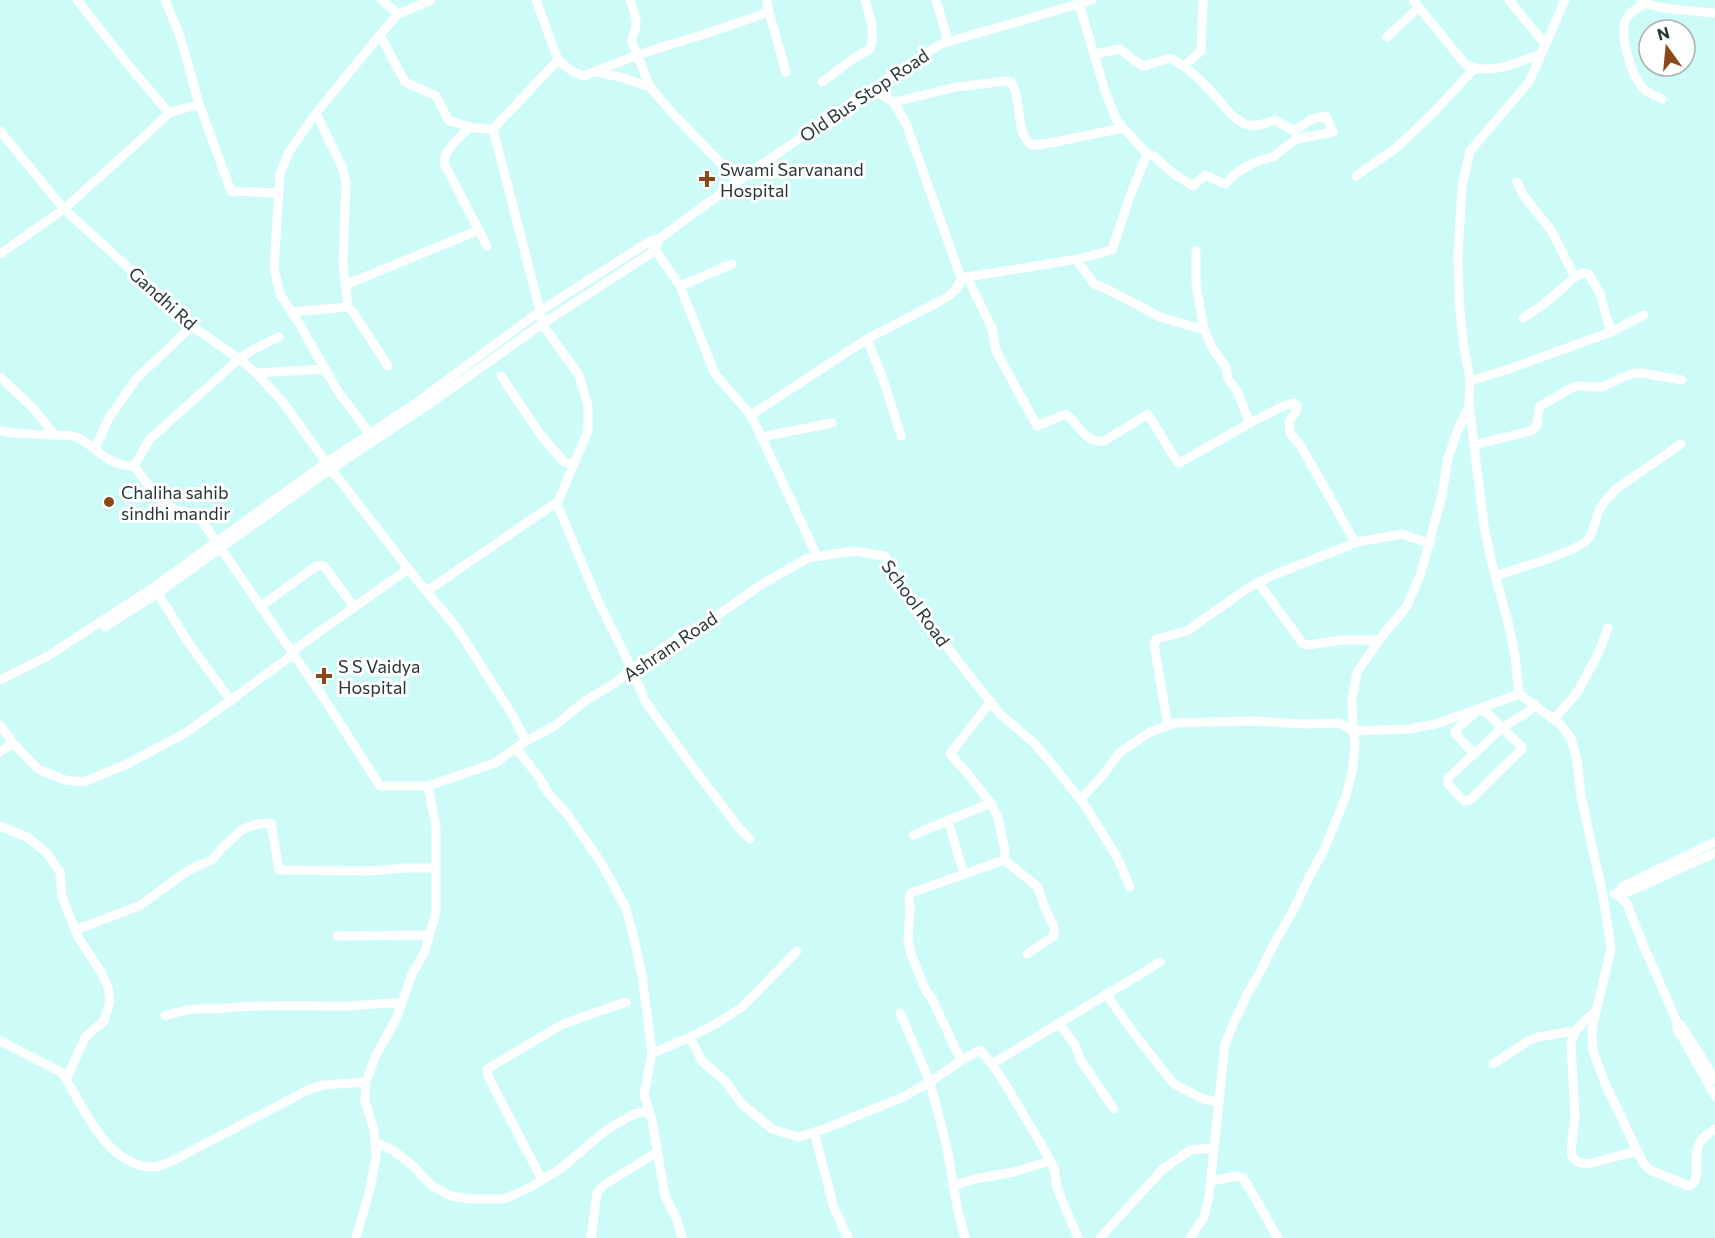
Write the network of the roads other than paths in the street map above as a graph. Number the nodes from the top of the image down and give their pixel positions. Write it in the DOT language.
graph roads {
  1 [pos="77,0"];
  2 [pos="165,0"];
  3 [pos="382,0"];
  4 [pos="431,0"];
  5 [pos="536,0"];
  6 [pos="630,0"];
  7 [pos="767,0"];
  8 [pos="865,0"];
  9 [pos="936,0"];
  10 [pos="1092,0"];
  11 [pos="1203,0"];
  12 [pos="1509,0"];
  13 [pos="1565,0"];
  14 [pos="1642,2"];
  15 [pos="1416,3"];
  16 [pos="1079,4"];
  17 [pos="769,12"];
  18 [pos="1715,13"];
  19 [pos="398,14"];
  20 [pos="380,34"];
  21 [pos="1387,37"];
  22 [pos="948,41"];
  23 [pos="1545,44"];
  24 [pos="1095,54"];
  25 [pos="637,55"];
  26 [pos="1539,58"];
  27 [pos="558,60"];
  28 [pos="1184,66"];
  29 [pos="1473,69"];
  30 [pos="596,72"];
  31 [pos="786,72"];
  32 [pos="822,82"];
  33 [pos="650,87"];
  34 [pos="871,89"];
  35 [pos="1662,99"];
  36 [pos="894,102"];
  37 [pos="199,104"];
  38 [pos="169,113"];
  39 [pos="316,113"];
  40 [pos="470,127"];
  41 [pos="1123,128"];
  42 [pos="493,129"];
  43 [pos="0,131"];
  44 [pos="1147,154"];
  45 [pos="1356,176"];
  46 [pos="738,181"];
  47 [pos="1517,182"];
  48 [pos="279,193"];
  49 [pos="64,209"];
  50 [pos="479,230"];
  51 [pos="655,243"];
  52 [pos="487,246"];
  53 [pos="1196,251"];
  54 [pos="0,254"];
  55 [pos="1076,260"];
  56 [pos="732,264"];
  57 [pos="964,277"];
  58 [pos="1575,277"];
  59 [pos="345,285"];
  60 [pos="680,286"];
  61 [pos="348,307"];
  62 [pos="540,311"];
  63 [pos="291,312"];
  64 [pos="1644,315"];
  65 [pos="1523,318"];
  66 [pos="542,324"];
  67 [pos="192,326"];
  68 [pos="1204,330"];
  69 [pos="1611,332"];
  70 [pos="279,337"];
  71 [pos="867,339"];
  72 [pos="239,359"];
  73 [pos="388,366"];
  74 [pos="326,369"];
  75 [pos="256,373"];
  76 [pos="501,376"];
  77 [pos="0,377"];
  78 [pos="1682,380"];
  79 [pos="1470,381"];
  80 [pos="1469,405"];
  81 [pos="751,415"];
  82 [pos="832,423"];
  83 [pos="1250,423"];
  84 [pos="0,431"];
  85 [pos="369,434"];
  86 [pos="55,435"];
  87 [pos="901,436"];
  88 [pos="761,437"];
  89 [pos="1681,444"];
  90 [pos="1474,445"];
  91 [pos="94,448"];
  92 [pos="574,465"];
  93 [pos="134,466"];
  94 [pos="329,466"];
  95 [pos="557,504"];
  96 [pos="1357,542"];
  97 [pos="1430,544"];
  98 [pos="219,545"];
  99 [pos="817,556"];
  100 [pos="408,568"];
  101 [pos="1495,576"];
  102 [pos="1258,582"];
  103 [pos="156,590"];
  104 [pos="427,591"];
  105 [pos="260,607"];
  106 [pos="354,607"];
  107 [pos="1608,628"];
  108 [pos="1380,640"];
  109 [pos="293,653"];
  110 [pos="632,669"];
  111 [pos="0,680"];
  112 [pos="0,686"];
  113 [pos="1519,694"];
  114 [pos="231,701"];
  115 [pos="991,701"];
  116 [pos="1535,704"];
  117 [pos="1554,719"];
  118 [pos="0,725"];
  119 [pos="1168,726"];
  120 [pos="1502,728"];
  121 [pos="1353,731"];
  122 [pos="526,741"];
  123 [pos="13,743"];
  124 [pos="516,748"];
  125 [pos="0,752"];
  126 [pos="1474,754"];
  127 [pos="428,786"];
  128 [pos="1080,800"];
  129 [pos="992,803"];
  130 [pos="948,821"];
  131 [pos="0,826"];
  132 [pos="913,835"];
  133 [pos="750,839"];
  134 [pos="1715,842"];
  135 [pos="1715,853"];
  136 [pos="1004,860"];
  137 [pos="435,868"];
  138 [pos="964,874"];
  139 [pos="1130,887"];
  140 [pos="1617,894"];
  141 [pos="1603,896"];
  142 [pos="75,930"];
  143 [pos="429,935"];
  144 [pos="337,936"];
  145 [pos="797,951"];
  146 [pos="1027,954"];
  147 [pos="1160,962"];
  148 [pos="1106,994"];
  149 [pos="626,1002"];
  150 [pos="401,1003"];
  151 [pos="1596,1011"];
  152 [pos="900,1013"];
  153 [pos="165,1016"];
  154 [pos="1059,1023"];
  155 [pos="1574,1030"];
  156 [pos="690,1037"];
  157 [pos="0,1041"];
  158 [pos="652,1053"];
  159 [pos="962,1060"];
  160 [pos="992,1064"];
  161 [pos="1493,1064"];
  162 [pos="1701,1064"];
  163 [pos="66,1078"];
  164 [pos="1715,1080"];
  165 [pos="366,1082"];
  166 [pos="930,1082"];
  167 [pos="1715,1096"];
  168 [pos="1219,1102"];
  169 [pos="1114,1109"];
  170 [pos="649,1111"];
  171 [pos="1715,1129"];
  172 [pos="814,1132"];
  173 [pos="375,1142"];
  174 [pos="1213,1148"];
  175 [pos="1637,1151"];
  176 [pos="657,1152"];
  177 [pos="1050,1161"];
  178 [pos="542,1180"];
  179 [pos="1212,1181"];
  180 [pos="953,1186"];
  181 [pos="356,1238"];
  182 [pos="591,1238"];
  183 [pos="682,1238"];
  184 [pos="848,1238"];
  185 [pos="964,1238"];
  186 [pos="1078,1238"];
  187 [pos="1100,1238"];
  188 [pos="1190,1238"];
  189 [pos="1278,1238"];
  1 -- 38 [label="street"];
  2 -- 37 [label="street"];
  3 -- 19 [label="street"];
  4 -- 19 [label="street"];
  5 -- 27 [label="street"];
  6 -- 25 [label="street"];
  7 -- 17 [label="street"];
  8 -- 32 [label="street"];
  9 -- 22 [label="street"];
  10 -- 16 [label="street, Old Bus Stop Road"];
  11 -- 28 [label="street"];
  12 -- 23 [label="street"];
  13 -- 23 [label="street"];
  14 -- 18 [label="street"];
  14 -- 35 [label="street"];
  15 -- 21 [label="street"];
  15 -- 29 [label="street"];
  16 -- 22 [label="street, Old Bus Stop Road"];
  16 -- 24 [label="street"];
  17 -- 25 [label="street"];
  17 -- 31 [label="street"];
  19 -- 20 [label="street"];
  20 -- 39 [label="street"];
  20 -- 40 [label="street"];
  22 -- 34 [label="street, Old Bus Stop Road"];
  23 -- 26 [label="street"];
  24 -- 28 [label="street"];
  24 -- 41 [label="street"];
  25 -- 30 [label="street"];
  25 -- 33 [label="street"];
  26 -- 29 [label="street"];
  26 -- 79 [label="street"];
  27 -- 30 [label="street"];
  27 -- 42 [label="street"];
  28 -- 44 [label="street"];
  29 -- 45 [label="street"];
  30 -- 33 [label="street"];
  33 -- 46 [label="street"];
  34 -- 36 [label="street"];
  34 -- 46 [label="street, Old Bus Stop Road"];
  36 -- 41 [label="street"];
  36 -- 57 [label="street"];
  37 -- 38 [label="street"];
  37 -- 48 [label="street"];
  38 -- 49 [label="street"];
  39 -- 48 [label="street"];
  39 -- 59 [label="street"];
  40 -- 42 [label="street"];
  40 -- 50 [label="street"];
  41 -- 44 [label="street"];
  42 -- 62 [label="street"];
  43 -- 49 [label="street, Gandhi Rd"];
  44 -- 55 [label="street"];
  46 -- 51 [label="street, Old Bus Stop Road"];
  47 -- 58 [label="street"];
  48 -- 63 [label="street"];
  49 -- 54 [label="street"];
  49 -- 67 [label="street, Gandhi Rd"];
  50 -- 52 [label="street"];
  50 -- 59 [label="street"];
  51 -- 60 [label="street"];
  51 -- 62 [label="street"];
  51 -- 66 [label="street"];
  53 -- 68 [label="street"];
  55 -- 57 [label="street"];
  55 -- 68 [label="street"];
  56 -- 60 [label="street"];
  57 -- 71 [label="street"];
  57 -- 83 [label="street"];
  58 -- 65 [label="street"];
  58 -- 69 [label="street"];
  59 -- 61 [label="street"];
  60 -- 81 [label="street"];
  61 -- 63 [label="street"];
  61 -- 73 [label="street"];
  62 -- 66 [label="street"];
  62 -- 85 [label="street"];
  63 -- 74 [label="street"];
  64 -- 69 [label="street"];
  66 -- 92 [label="street"];
  66 -- 94 [label="street"];
  67 -- 72 [label="street, Gandhi Rd"];
  67 -- 91 [label="street"];
  68 -- 83 [label="street"];
  69 -- 79 [label="street"];
  70 -- 72 [label="street"];
  71 -- 81 [label="street"];
  71 -- 87 [label="street"];
  72 -- 75 [label="street, Gandhi Rd"];
  72 -- 93 [label="street"];
  74 -- 75 [label="street"];
  74 -- 85 [label="street"];
  75 -- 94 [label="street, Gandhi Rd"];
  76 -- 92 [label="street"];
  77 -- 86 [label="street"];
  78 -- 90 [label="street"];
  79 -- 80 [label="street"];
  80 -- 90 [label="street"];
  80 -- 97 [label="street"];
  81 -- 88 [label="street"];
  82 -- 88 [label="street"];
  83 -- 96 [label="street"];
  84 -- 86 [label="street"];
  85 -- 94 [label="street"];
  86 -- 91 [label="street"];
  88 -- 99 [label="street"];
  89 -- 101 [label="street"];
  90 -- 101 [label="street"];
  91 -- 93 [label="street"];
  92 -- 95 [label="street"];
  93 -- 98 [label="street"];
  94 -- 98 [label="street"];
  94 -- 100 [label="street, Gandhi Rd"];
  95 -- 104 [label="street"];
  95 -- 110 [label="street"];
  96 -- 97 [label="street"];
  96 -- 102 [label="street"];
  97 -- 108 [label="street"];
  98 -- 103 [label="street"];
  98 -- 105 [label="street"];
  99 -- 110 [label="street, Ashram Road"];
  99 -- 115 [label="street, School Road"];
  100 -- 104 [label="street, Gandhi Rd"];
  100 -- 106 [label="street"];
  101 -- 113 [label="street"];
  102 -- 108 [label="street"];
  102 -- 119 [label="street"];
  103 -- 111 [label="street"];
  103 -- 112 [label="street"];
  103 -- 114 [label="street"];
  104 -- 122 [label="street, Gandhi Rd"];
  105 -- 106 [label="street"];
  105 -- 109 [label="street"];
  106 -- 109 [label="street"];
  107 -- 117 [label="street"];
  108 -- 121 [label="street"];
  109 -- 114 [label="street"];
  109 -- 127 [label="street, Ashram Road"];
  110 -- 122 [label="street, Ashram Road"];
  110 -- 133 [label="street"];
  113 -- 116 [label="street"];
  113 -- 121 [label="street"];
  114 -- 123 [label="street"];
  115 -- 128 [label="street, School Road"];
  115 -- 129 [label="street"];
  116 -- 117 [label="street"];
  116 -- 120 [label="street"];
  117 -- 141 [label="street"];
  118 -- 123 [label="street"];
  119 -- 121 [label="street"];
  119 -- 128 [label="street"];
  120 -- 126 [label="street"];
  120 -- 126 [label="street"];
  120 -- 126 [label="street"];
  121 -- 168 [label="street"];
  122 -- 124 [label="street, Ashram Road"];
  123 -- 125 [label="street"];
  124 -- 127 [label="street, Ashram Road"];
  124 -- 158 [label="street"];
  127 -- 137 [label="street"];
  128 -- 139 [label="street, School Road"];
  129 -- 130 [label="street"];
  129 -- 136 [label="street"];
  130 -- 132 [label="street"];
  130 -- 138 [label="street"];
  131 -- 142 [label="street"];
  134 -- 140 [label="street"];
  135 -- 140 [label="street"];
  136 -- 138 [label="street"];
  136 -- 146 [label="street"];
  137 -- 142 [label="street"];
  137 -- 143 [label="street"];
  138 -- 159 [label="street"];
  140 -- 141 [label="street"];
  140 -- 162 [label="street"];
  141 -- 151 [label="street"];
  142 -- 163 [label="street"];
  143 -- 144 [label="street"];
  143 -- 150 [label="street"];
  145 -- 156 [label="street"];
  147 -- 148 [label="street"];
  148 -- 154 [label="street"];
  148 -- 168 [label="street"];
  149 -- 178 [label="street"];
  150 -- 153 [label="street"];
  150 -- 165 [label="street"];
  151 -- 155 [label="street"];
  151 -- 175 [label="street"];
  152 -- 166 [label="street"];
  154 -- 160 [label="street"];
  154 -- 169 [label="street"];
  155 -- 161 [label="street"];
  155 -- 175 [label="street"];
  156 -- 158 [label="street"];
  156 -- 172 [label="street"];
  157 -- 163 [label="street"];
  158 -- 170 [label="street"];
  159 -- 160 [label="street"];
  159 -- 166 [label="street"];
  160 -- 177 [label="street"];
  162 -- 164 [label="street"];
  162 -- 167 [label="street"];
  163 -- 165 [label="street"];
  165 -- 173 [label="street"];
  166 -- 172 [label="street"];
  166 -- 180 [label="street"];
  168 -- 174 [label="street"];
  170 -- 176 [label="street"];
  170 -- 178 [label="street"];
  171 -- 175 [label="street"];
  172 -- 184 [label="street"];
  173 -- 178 [label="street"];
  173 -- 181 [label="street"];
  174 -- 179 [label="street"];
  174 -- 187 [label="street"];
  176 -- 182 [label="street"];
  176 -- 183 [label="street"];
  177 -- 180 [label="street"];
  177 -- 186 [label="street"];
  179 -- 188 [label="street"];
  179 -- 189 [label="street"];
  180 -- 185 [label="street"];
}
